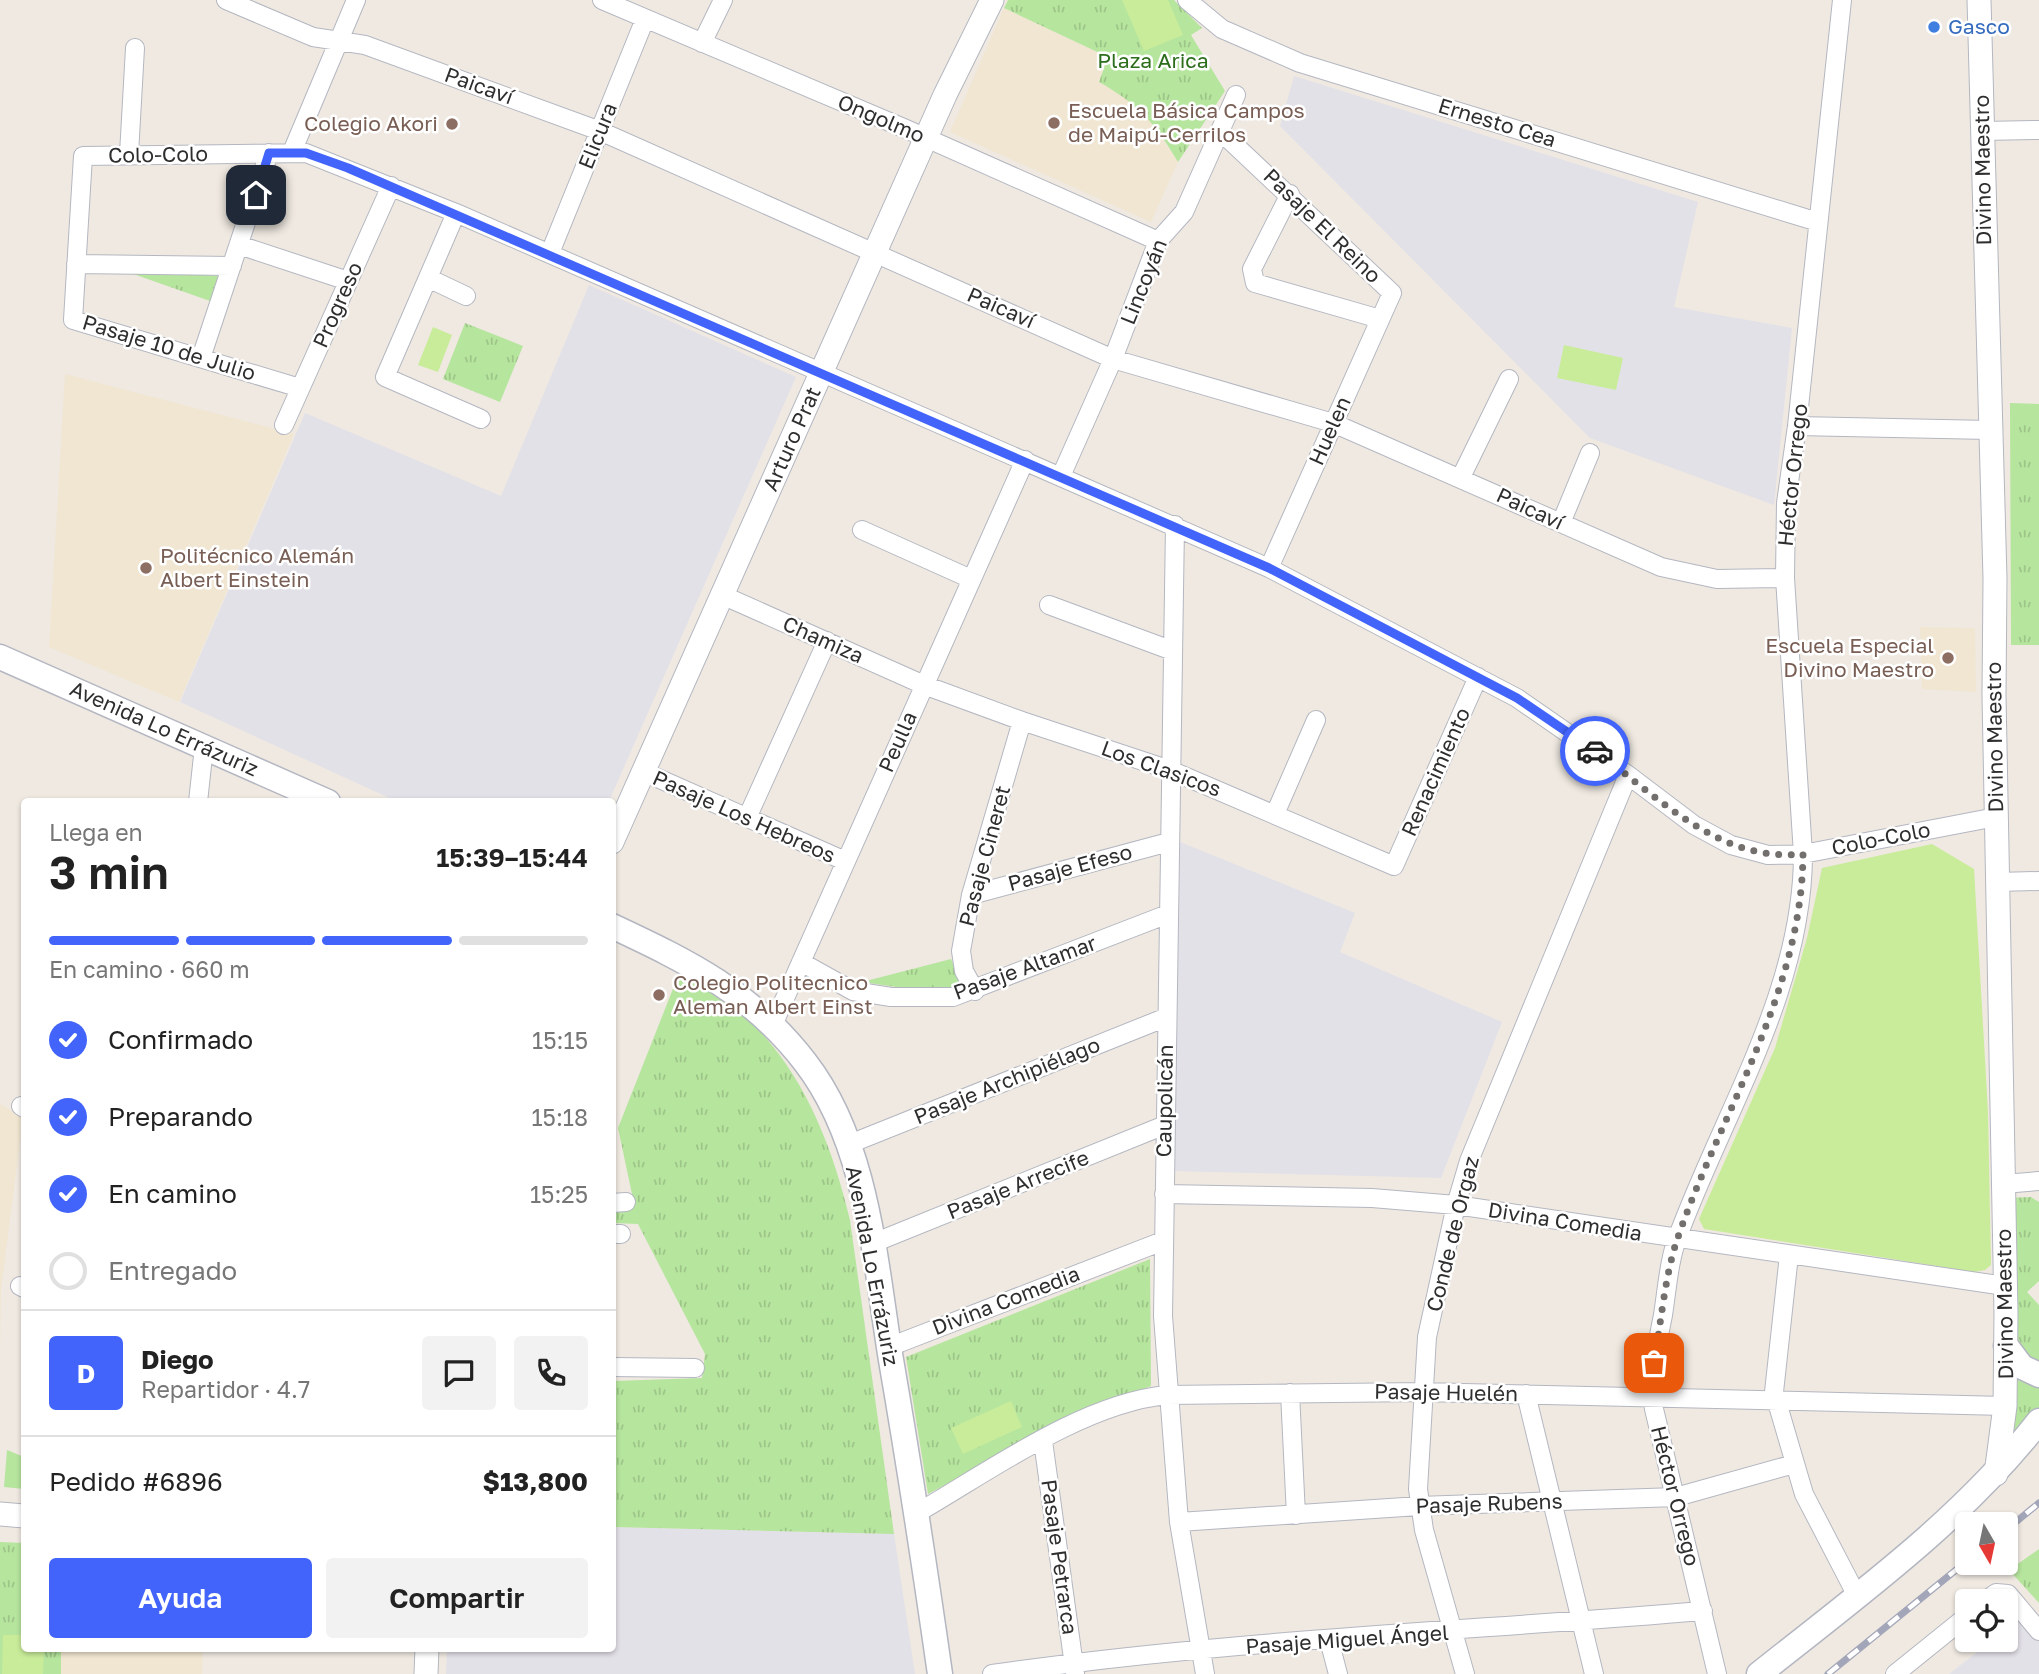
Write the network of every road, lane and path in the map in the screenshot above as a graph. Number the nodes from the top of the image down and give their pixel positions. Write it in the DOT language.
graph roads {
  1 [pos="226,0"];
  2 [pos="356,0"];
  3 [pos="602,0"];
  4 [pos="723,0"];
  5 [pos="992,0"];
  6 [pos="1187,0"];
  7 [pos="1842,0"];
  8 [pos="1979,0"];
  9 [pos="642,12"];
  10 [pos="339,41"];
  11 [pos="702,43"];
  12 [pos="135,48"];
  13 [pos="1236,95"];
  14 [pos="2039,130"];
  15 [pos="600,131"];
  16 [pos="1982,131"];
  17 [pos="1221,132"];
  18 [pos="926,138"];
  19 [pos="292,152"];
  20 [pos="269,153"];
  21 [pos="129,154"];
  22 [pos="83,156"];
  23 [pos="391,186"];
  24 [pos="1290,194"];
  25 [pos="456,213"];
  26 [pos="1818,222"];
  27 [pos="1158,241"];
  28 [pos="239,245"];
  29 [pos="875,251"];
  30 [pos="550,253"];
  31 [pos="76,264"];
  32 [pos="232,266"];
  33 [pos="428,278"];
  34 [pos="348,281"];
  35 [pos="1392,293"];
  36 [pos="466,296"];
  37 [pos="1380,319"];
  38 [pos="201,358"];
  39 [pos="1113,359"];
  40 [pos="822,372"];
  41 [pos="1509,379"];
  42 [pos="300,388"];
  43 [pos="481,419"];
  44 [pos="1334,423"];
  45 [pos="284,425"];
  46 [pos="1797,426"];
  47 [pos="1990,430"];
  48 [pos="1590,453"];
  49 [pos="1024,460"];
  50 [pos="1062,477"];
  51 [pos="1461,477"];
  52 [pos="1561,523"];
  53 [pos="1175,526"];
  54 [pos="862,530"];
  55 [pos="1269,568"];
  56 [pos="1785,578"];
  57 [pos="971,579"];
  58 [pos="722,595"];
  59 [pos="1049,605"];
  60 [pos="827,641"];
  61 [pos="1172,651"];
  62 [pos="0,657"];
  63 [pos="1478,677"];
  64 [pos="924,685"];
  65 [pos="1316,720"];
  66 [pos="1022,721"];
  67 [pos="204,747"];
  68 [pos="1170,769"];
  69 [pos="644,772"];
  70 [pos="1628,775"];
  71 [pos="198,798"];
  72 [pos="319,798"];
  73 [pos="1275,814"];
  74 [pos="1996,817"];
  75 [pos="747,818"];
  76 [pos="616,833"];
  77 [pos="1169,842"];
  78 [pos="1803,854"];
  79 [pos="845,861"];
  80 [pos="1394,866"];
  81 [pos="2039,881"];
  82 [pos="1997,882"];
  83 [pos="971,895"];
  84 [pos="1168,914"];
  85 [pos="616,928"];
  86 [pos="801,962"];
  87 [pos="975,991"];
  88 [pos="1167,1017"];
  89 [pos="773,1025"];
  90 [pos="1165,1125"];
  91 [pos="847,1145"];
  92 [pos="2039,1181"];
  93 [pos="2003,1184"];
  94 [pos="1164,1194"];
  95 [pos="1456,1205"];
  96 [pos="1677,1239"];
  97 [pos="1163,1241"];
  98 [pos="872,1244"];
  99 [pos="1789,1255"];
  100 [pos="2005,1286"];
  101 [pos="2006,1346"];
  102 [pos="889,1347"];
  103 [pos="616,1367"];
  104 [pos="695,1368"];
  105 [pos="2039,1375"];
  106 [pos="1422,1392"];
  107 [pos="1290,1393"];
  108 [pos="1526,1394"];
  109 [pos="1167,1395"];
  110 [pos="1653,1398"];
  111 [pos="1777,1401"];
  112 [pos="2005,1406"];
  113 [pos="2039,1421"];
  114 [pos="1043,1441"];
  115 [pos="1794,1464"];
  116 [pos="1996,1474"];
  117 [pos="1676,1497"];
  118 [pos="1550,1502"];
  119 [pos="1419,1506"];
  120 [pos="917,1513"];
  121 [pos="0,1514"];
  122 [pos="1297,1515"];
  123 [pos="21,1516"];
  124 [pos="1179,1522"];
  125 [pos="1857,1596"];
  126 [pos="2018,1605"];
  127 [pos="1703,1611"];
  128 [pos="1581,1622"];
  129 [pos="1955,1626"];
  130 [pos="1454,1632"];
  131 [pos="2039,1632"];
  132 [pos="1329,1640"];
  133 [pos="1200,1651"];
  134 [pos="427,1652"];
  135 [pos="1074,1668"];
  136 [pos="426,1674"];
  137 [pos="940,1674"];
  138 [pos="992,1674"];
  139 [pos="1205,1674"];
  140 [pos="1338,1674"];
  141 [pos="1465,1674"];
  142 [pos="1594,1674"];
  143 [pos="1717,1674"];
  144 [pos="1759,1674"];
  145 [pos="1895,1674"];
  1 -- 10 [label="street, Paicaví"];
  2 -- 10 [label="street"];
  3 -- 9 [label="street, Ongolmo"];
  4 -- 11 [label="street"];
  5 -- 18 [label="street, Arturo Prat"];
  6 -- 26 [label="street, Ernesto Cea"];
  7 -- 26 [label="street, Héctor Orrego"];
  8 -- 16 [label="street, Divino Maestro"];
  9 -- 11 [label="street, Ongolmo"];
  9 -- 15 [label="street, Elicura"];
  10 -- 15 [label="street, Paicaví"];
  10 -- 19 [label="street"];
  11 -- 18 [label="street, Ongolmo"];
  12 -- 21 [label="street"];
  13 -- 17 [label="street, Lincoyán"];
  14 -- 16 [label="street"];
  15 -- 29 [label="street, Paicaví"];
  15 -- 30 [label="street, Elicura"];
  16 -- 47 [label="street, Divino Maestro"];
  17 -- 24 [label="street, Pasaje El Reino"];
  17 -- 27 [label="street, Lincoyán"];
  18 -- 27 [label="street, Ongolmo"];
  18 -- 29 [label="street, Arturo Prat"];
  19 -- 20 [label="street, Colo-Colo"];
  19 -- 23 [label="street, Colo-Colo"];
  20 -- 21 [label="street, Colo-Colo"];
  20 -- 28 [label="street"];
  21 -- 22 [label="street, Colo-Colo"];
  22 -- 31 [label="street, Pasaje 10 de Julio"];
  23 -- 25 [label="street, Colo-Colo"];
  23 -- 34 [label="street, Progreso"];
  24 -- 35 [label="street, Pasaje El Reino"];
  24 -- 37 [label="street"];
  25 -- 30 [label="street, Colo-Colo"];
  25 -- 33 [label="street"];
  26 -- 46 [label="street, Héctor Orrego"];
  27 -- 39 [label="street, Lincoyán"];
  28 -- 32 [label="street"];
  28 -- 34 [label="street"];
  29 -- 39 [label="street, Paicaví"];
  29 -- 40 [label="street, Arturo Prat"];
  30 -- 40 [label="street, Colo-Colo"];
  31 -- 32 [label="street"];
  31 -- 38 [label="street, Pasaje 10 de Julio"];
  32 -- 38 [label="street"];
  33 -- 36 [label="street"];
  33 -- 43 [label="street"];
  34 -- 42 [label="street, Progreso"];
  35 -- 37 [label="street, Huelen"];
  37 -- 44 [label="street, Huelen"];
  38 -- 42 [label="street, Pasaje 10 de Julio"];
  39 -- 44 [label="street, Paicaví"];
  39 -- 50 [label="street, Lincoyán"];
  40 -- 49 [label="street, Colo-Colo"];
  40 -- 58 [label="street, Arturo Prat"];
  41 -- 51 [label="street"];
  42 -- 45 [label="street, Progreso"];
  44 -- 51 [label="street, Paicaví"];
  44 -- 55 [label="street, Huelen"];
  46 -- 47 [label="street"];
  46 -- 56 [label="street, Héctor Orrego"];
  47 -- 74 [label="street, Divino Maestro"];
  48 -- 52 [label="street"];
  49 -- 50 [label="street, Colo-Colo"];
  49 -- 57 [label="street, Peulla"];
  50 -- 53 [label="street, Colo-Colo"];
  51 -- 52 [label="street, Paicaví"];
  52 -- 56 [label="street, Paicaví"];
  53 -- 55 [label="street, Colo-Colo"];
  53 -- 61 [label="street, Caupolicán"];
  54 -- 57 [label="street"];
  55 -- 63 [label="street, Colo-Colo"];
  56 -- 78 [label="street, Héctor Orrego"];
  57 -- 64 [label="street, Peulla"];
  58 -- 60 [label="street, Chamiza"];
  58 -- 69 [label="street, Arturo Prat"];
  59 -- 61 [label="street"];
  60 -- 64 [label="street, Chamiza"];
  60 -- 75 [label="street"];
  61 -- 68 [label="street, Caupolicán"];
  62 -- 67 [label="main road, Avenida Lo Errázuriz"];
  63 -- 70 [label="street, Colo-Colo"];
  63 -- 80 [label="street, Renacimiento"];
  64 -- 66 [label="street, Los Clasicos"];
  64 -- 79 [label="street, Peulla"];
  65 -- 73 [label="street"];
  66 -- 68 [label="street, Los Clasicos"];
  66 -- 83 [label="street, Pasaje Cineret"];
  67 -- 71 [label="street"];
  67 -- 72 [label="main road, Avenida Lo Errázuriz"];
  68 -- 73 [label="street, Los Clasicos"];
  68 -- 77 [label="street, Caupolicán"];
  69 -- 75 [label="street, Pasaje Los Hebreos"];
  69 -- 76 [label="street, Arturo Prat"];
  70 -- 78 [label="street, Colo-Colo"];
  70 -- 95 [label="street, Conde de Orgaz"];
  73 -- 80 [label="street, Los Clasicos"];
  74 -- 78 [label="street, Colo-Colo"];
  74 -- 82 [label="street, Divino Maestro"];
  75 -- 79 [label="street, Pasaje Los Hebreos"];
  77 -- 83 [label="street, Pasaje Efeso"];
  77 -- 84 [label="street, Caupolicán"];
  78 -- 96 [label="street, Héctor Orrego"];
  79 -- 86 [label="street, Peulla"];
  81 -- 82 [label="street"];
  82 -- 93 [label="street, Divino Maestro"];
  83 -- 87 [label="street, Pasaje Cineret"];
  84 -- 87 [label="street, Pasaje Altamar"];
  84 -- 88 [label="street, Caupolicán"];
  85 -- 89 [label="main road, Avenida Lo Errázuriz"];
  86 -- 87 [label="street, Pasaje Altamar"];
  86 -- 89 [label="street, Peulla"];
  88 -- 90 [label="street, Caupolicán"];
  88 -- 91 [label="street, Pasaje Archipiélago"];
  89 -- 91 [label="main road, Avenida Lo Errázuriz"];
  90 -- 94 [label="street, Caupolicán"];
  90 -- 98 [label="street, Pasaje Arrecife"];
  91 -- 98 [label="main road, Avenida Lo Errázuriz"];
  92 -- 93 [label="street"];
  93 -- 100 [label="street, Divino Maestro"];
  94 -- 95 [label="street, Divina Comedia"];
  94 -- 97 [label="street, Caupolicán"];
  95 -- 96 [label="street, Divina Comedia"];
  95 -- 106 [label="street, Conde de Orgaz"];
  96 -- 99 [label="street, Divina Comedia"];
  96 -- 110 [label="street, Héctor Orrego"];
  97 -- 102 [label="street, Divina Comedia"];
  97 -- 109 [label="street, Caupolicán"];
  98 -- 102 [label="main road, Avenida Lo Errázuriz"];
  99 -- 100 [label="street, Divina Comedia"];
  99 -- 111 [label="street"];
  100 -- 101 [label="street, Divino Maestro"];
  101 -- 105 [label="main road"];
  101 -- 112 [label="street, Divino Maestro"];
  102 -- 120 [label="main road, Avenida Lo Errázuriz"];
  103 -- 104 [label="street"];
  106 -- 107 [label="street, Pasaje Huelén"];
  106 -- 108 [label="street, Pasaje Huelén"];
  106 -- 119 [label="street, Conde de Orgaz"];
  107 -- 109 [label="street, Pasaje Huelén"];
  107 -- 122 [label="street"];
  108 -- 110 [label="street, Pasaje Huelén"];
  108 -- 118 [label="street"];
  109 -- 114 [label="street, Pasaje Huelén"];
  109 -- 124 [label="street, Caupolicán"];
  110 -- 111 [label="street, Pasaje Huelén"];
  110 -- 117 [label="street, Héctor Orrego"];
  111 -- 112 [label="street, Pasaje Huelén"];
  111 -- 115 [label="street"];
  112 -- 116 [label="street, Divino Maestro"];
  113 -- 116 [label="main road"];
  114 -- 120 [label="street, Pasaje Huelén"];
  114 -- 135 [label="street, Pasaje Petrarca"];
  115 -- 117 [label="street, Pasaje Rubens"];
  115 -- 125 [label="street"];
  116 -- 125 [label="main road"];
  117 -- 118 [label="street, Pasaje Rubens"];
  117 -- 127 [label="street, Héctor Orrego"];
  118 -- 119 [label="street, Pasaje Rubens"];
  118 -- 128 [label="street"];
  119 -- 122 [label="street, Pasaje Rubens"];
  119 -- 130 [label="street, Conde de Orgaz"];
  120 -- 137 [label="main road, Avenida Lo Errázuriz"];
  121 -- 123 [label="street"];
  122 -- 124 [label="street, Pasaje Rubens"];
  124 -- 133 [label="street, Caupolicán"];
  125 -- 144 [label="main road"];
  126 -- 131 [label="street"];
  127 -- 128 [label="street, Pasaje Miguel Ángel"];
  127 -- 143 [label="street, Héctor Orrego"];
  128 -- 130 [label="street, Pasaje Miguel Ángel"];
  128 -- 142 [label="street"];
  129 -- 145 [label="street"];
  130 -- 132 [label="street, Pasaje Miguel Ángel"];
  130 -- 141 [label="street, Conde de Orgaz"];
  132 -- 133 [label="street, Pasaje Miguel Ángel"];
  132 -- 140 [label="street"];
  133 -- 135 [label="street, Pasaje Miguel Ángel"];
  133 -- 139 [label="street, Caupolicán"];
  134 -- 136 [label="street"];
  135 -- 138 [label="street, Pasaje Miguel Ángel"];
}
